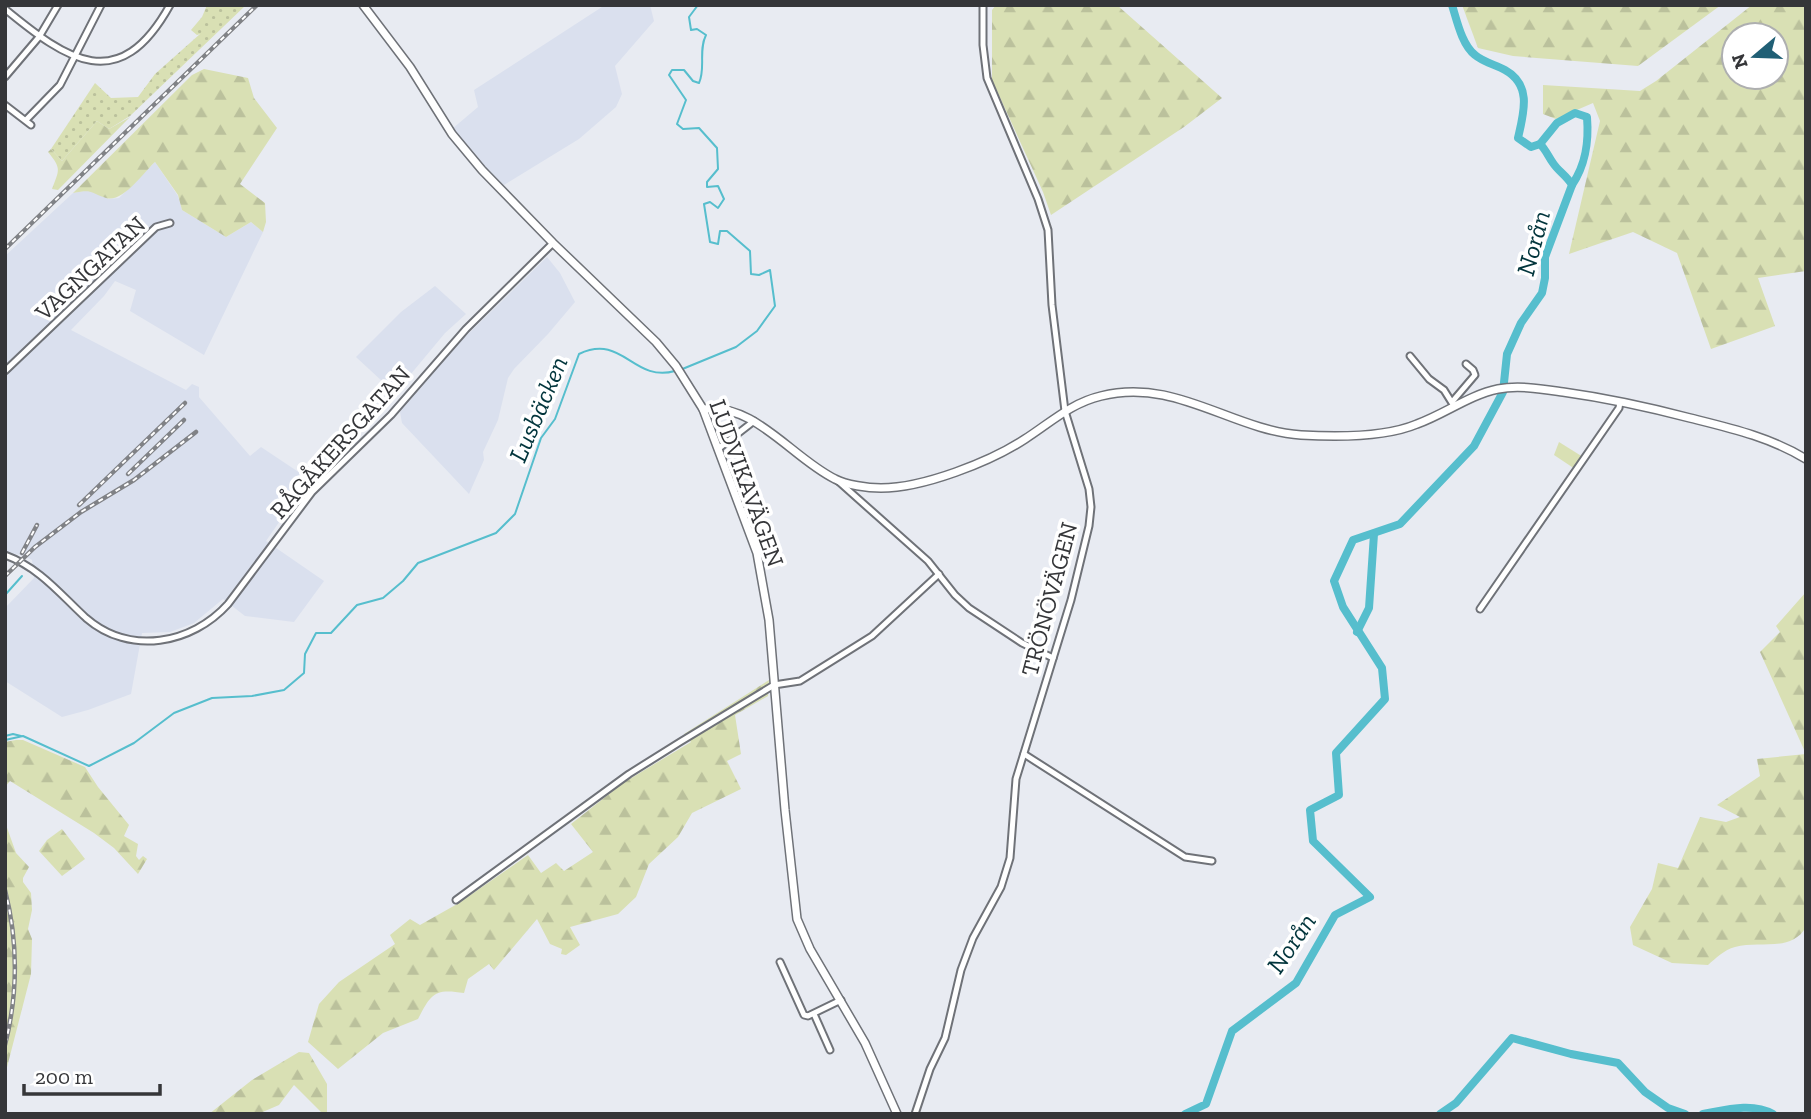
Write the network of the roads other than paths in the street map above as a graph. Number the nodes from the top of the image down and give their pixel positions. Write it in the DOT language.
graph roads {
  1 [pos="58,5"];
  2 [pos="101,5"];
  3 [pos="170,5"];
  4 [pos="363,5"];
  5 [pos="983,5"];
  6 [pos="5,9"];
  7 [pos="39,37"];
  8 [pos="73,57"];
  9 [pos="5,77"];
  10 [pos="5,105"];
  11 [pos="170,223"];
  12 [pos="553,243"];
  13 [pos="1410,356"];
  14 [pos="1466,364"];
  15 [pos="5,371"];
  16 [pos="1620,402"];
  17 [pos="1453,404"];
  18 [pos="703,409"];
  19 [pos="1065,411"];
  20 [pos="754,421"];
  21 [pos="718,449"];
  22 [pos="1806,460"];
  23 [pos="836,480"];
  24 [pos="5,555"];
  25 [pos="939,574"];
  26 [pos="1480,609"];
  27 [pos="1053,658"];
  28 [pos="774,685"];
  29 [pos="1024,754"];
  30 [pos="1212,861"];
  31 [pos="456,900"];
  32 [pos="780,962"];
  33 [pos="841,1000"];
  34 [pos="814,1014"];
  35 [pos="830,1050"];
  36 [pos="897,1114"];
  37 [pos="915,1114"];
  1 -- 7 [label="street"];
  2 -- 8 [label="street"];
  3 -- 8 [label="street"];
  4 -- 12 [label="street, LUDVIKAVÄGEN"];
  5 -- 19 [label="street, TRÖNÖVÄGEN"];
  6 -- 7 [label="street"];
  7 -- 8 [label="street"];
  7 -- 9 [label="street"];
  8 -- 10 [label="street"];
  11 -- 15 [label="street, VAGNGATAN"];
  12 -- 18 [label="street, LUDVIKAVÄGEN"];
  12 -- 24 [label="street, RÅGÅKERSGATAN"];
  13 -- 17 [label="street"];
  14 -- 17 [label="street"];
  16 -- 17 [label="street"];
  16 -- 22 [label="street"];
  16 -- 26 [label="street"];
  17 -- 19 [label="street"];
  18 -- 20 [label="street"];
  18 -- 21 [label="street, LUDVIKAVÄGEN"];
  19 -- 23 [label="street"];
  19 -- 27 [label="street, TRÖNÖVÄGEN"];
  20 -- 21 [label="street"];
  20 -- 23 [label="street"];
  21 -- 28 [label="street, LUDVIKAVÄGEN"];
  23 -- 25 [label="street"];
  25 -- 27 [label="street"];
  25 -- 28 [label="street"];
  27 -- 29 [label="street, TRÖNÖVÄGEN"];
  28 -- 31 [label="street"];
  28 -- 33 [label="street, LUDVIKAVÄGEN"];
  29 -- 30 [label="street"];
  29 -- 37 [label="street, TRÖNÖVÄGEN"];
  32 -- 34 [label="street"];
  33 -- 34 [label="street"];
  33 -- 36 [label="street, LUDVIKAVÄGEN"];
  34 -- 35 [label="street"];
}
